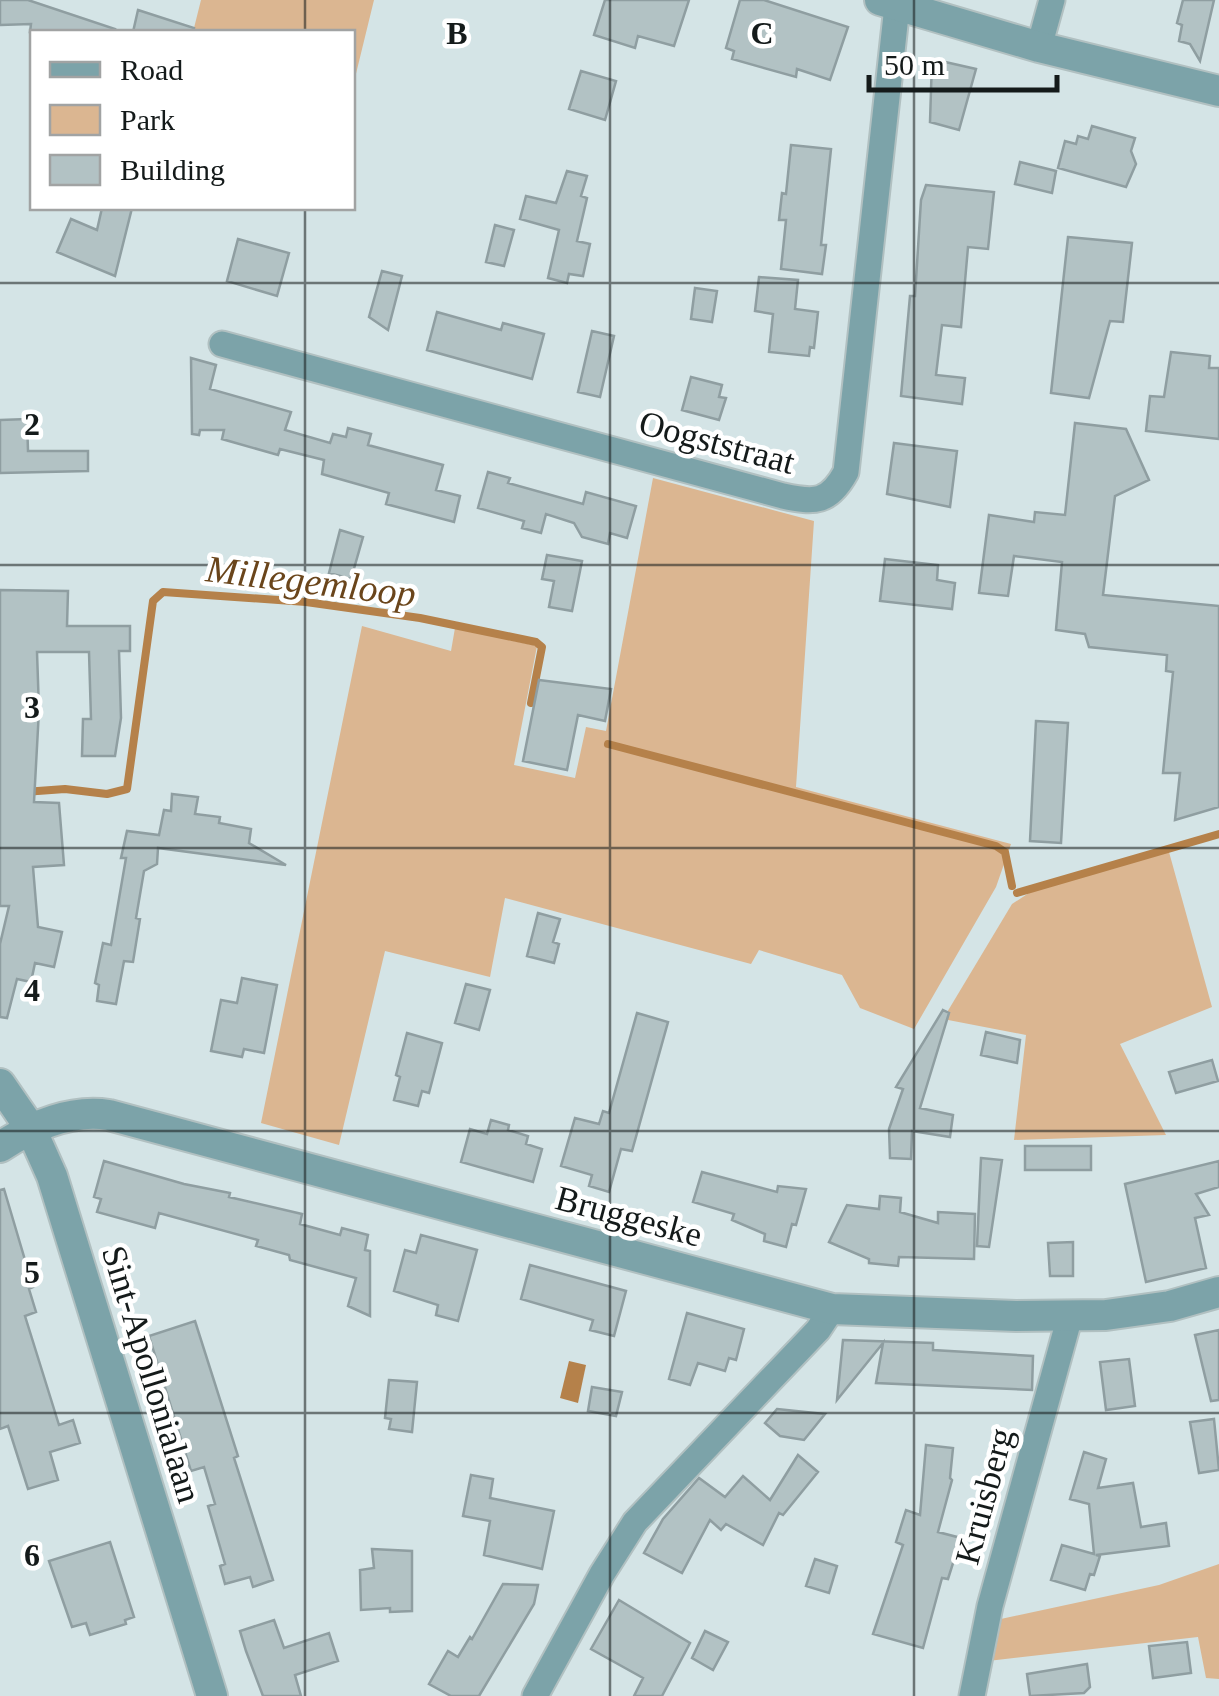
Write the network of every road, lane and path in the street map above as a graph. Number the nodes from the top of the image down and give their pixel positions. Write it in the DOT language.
graph roads {
  1 [pos="1052,0"];
  2 [pos="888,3"];
  3 [pos="1039,47"];
  4 [pos="1219,91"];
  5 [pos="222,344"];
  6 [pos="0,1084"];
  7 [pos="31,1130"];
  8 [pos="0,1147"];
  9 [pos="1219,1292"];
  10 [pos="832,1309"];
  11 [pos="1070,1316"];
  12 [pos="212,1696"];
  13 [pos="534,1696"];
  14 [pos="972,1696"];
  1 -- 3 [label="street"];
  2 -- 3 [label="street"];
  2 -- 5 [label="street, Oogststraat"];
  3 -- 4 [label="street"];
  6 -- 7 [label="street, Sint-Apollonialaan"];
  7 -- 8 [label="street, Bruggeske"];
  7 -- 10 [label="street, Bruggeske"];
  7 -- 12 [label="street, Sint-Apollonialaan"];
  9 -- 11 [label="street, Bruggeske"];
  10 -- 11 [label="street, Bruggeske"];
  10 -- 13 [label="street"];
  11 -- 14 [label="street, Kruisberg"];
}
